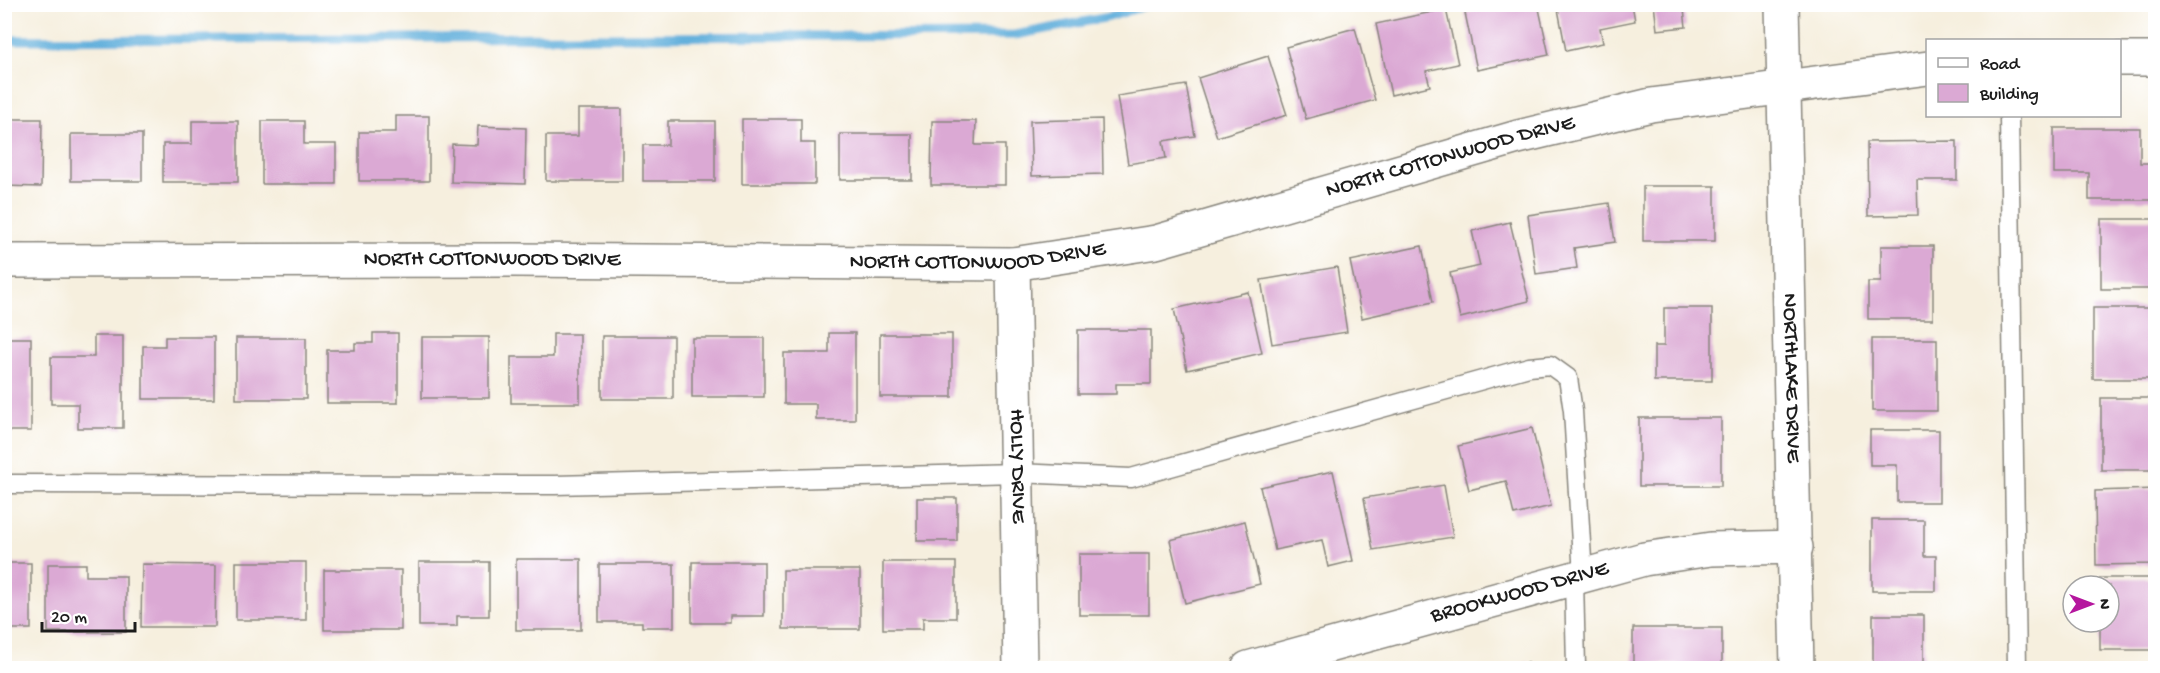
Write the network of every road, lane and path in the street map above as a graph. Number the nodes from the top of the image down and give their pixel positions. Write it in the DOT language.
graph roads {
  1 [pos="1782,4"];
  2 [pos="2156,58"];
  3 [pos="2121,59"];
  4 [pos="1926,68"];
  5 [pos="1784,87"];
  6 [pos="2009,117"];
  7 [pos="4,261"];
  8 [pos="1013,264"];
  9 [pos="1017,474"];
  10 [pos="4,484"];
  11 [pos="1796,547"];
  12 [pos="1579,577"];
  13 [pos="1020,669"];
  14 [pos="1248,669"];
  15 [pos="1576,669"];
  16 [pos="1797,669"];
  17 [pos="2017,669"];
  1 -- 5 [label="street, NORTHLAKE DRIVE"];
  2 -- 3 [label="street"];
  4 -- 5 [label="street, NORTH COTTONWOOD DRIVE"];
  5 -- 8 [label="street, NORTH COTTONWOOD DRIVE"];
  5 -- 11 [label="street, NORTHLAKE DRIVE"];
  6 -- 17 [label="lane"];
  7 -- 8 [label="street, NORTH COTTONWOOD DRIVE"];
  8 -- 9 [label="street, HOLLY DRIVE"];
  9 -- 10 [label="lane"];
  9 -- 12 [label="lane"];
  9 -- 13 [label="street, HOLLY DRIVE"];
  11 -- 12 [label="street, BROOKWOOD DRIVE"];
  11 -- 16 [label="street, NORTHLAKE DRIVE"];
  12 -- 14 [label="street, BROOKWOOD DRIVE"];
  12 -- 15 [label="lane"];
}
